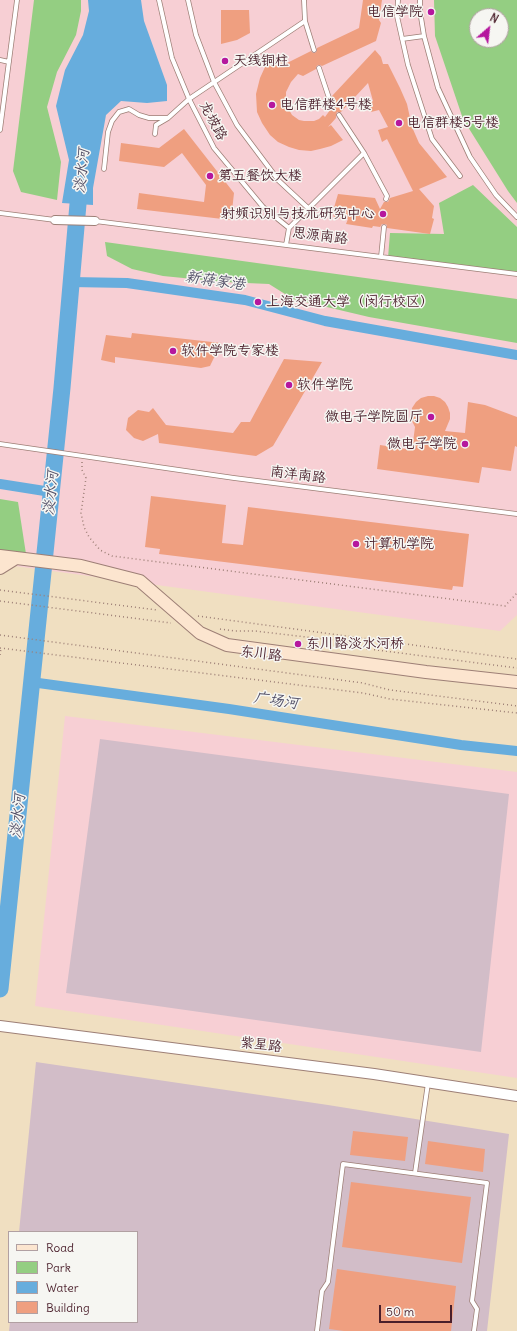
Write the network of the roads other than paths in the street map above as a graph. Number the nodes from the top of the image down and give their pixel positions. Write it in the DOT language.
graph roads {
  1 [pos="17,0"];
  2 [pos="159,0"];
  3 [pos="188,0"];
  4 [pos="304,0"];
  5 [pos="398,0"];
  6 [pos="420,0"];
  7 [pos="305,21"];
  8 [pos="424,36"];
  9 [pos="402,39"];
  10 [pos="314,50"];
  11 [pos="0,60"];
  12 [pos="9,62"];
  13 [pos="319,68"];
  14 [pos="214,82"];
  15 [pos="189,99"];
  16 [pos="332,107"];
  17 [pos="339,115"];
  18 [pos="168,118"];
  19 [pos="0,130"];
  20 [pos="155,134"];
  21 [pos="364,152"];
  22 [pos="104,169"];
  23 [pos="460,176"];
  24 [pos="386,199"];
  25 [pos="308,208"];
  26 [pos="0,213"];
  27 [pos="517,217"];
  28 [pos="55,220"];
  29 [pos="96,221"];
  30 [pos="384,227"];
  31 [pos="289,228"];
  32 [pos="286,245"];
  33 [pos="381,257"];
  34 [pos="517,274"];
  35 [pos="0,444"];
  36 [pos="517,514"];
  37 [pos="0,556"];
  38 [pos="16,558"];
  39 [pos="0,568"];
  40 [pos="517,682"];
  41 [pos="0,1026"];
  42 [pos="428,1082"];
  43 [pos="517,1096"];
  44 [pos="415,1173"];
  45 [pos="317,1331"];
  46 [pos="474,1331"];
  1 -- 12 [label="lane"];
  2 -- 15 [label="lane, 龙坡路"];
  3 -- 14 [label="lane"];
  4 -- 7 [label="lane"];
  5 -- 9 [label="lane"];
  6 -- 8 [label="lane"];
  7 -- 10 [label="lane"];
  7 -- 14 [label="lane"];
  8 -- 9 [label="lane"];
  8 -- 27 [label="lane"];
  9 -- 23 [label="lane"];
  11 -- 12 [label="lane"];
  12 -- 19 [label="lane"];
  13 -- 16 [label="lane"];
  14 -- 15 [label="lane"];
  14 -- 25 [label="lane"];
  15 -- 18 [label="lane"];
  15 -- 31 [label="lane, 龙坡路"];
  17 -- 21 [label="lane"];
  18 -- 20 [label="lane"];
  18 -- 22 [label="lane"];
  21 -- 24 [label="lane"];
  21 -- 25 [label="lane"];
  25 -- 31 [label="lane"];
  26 -- 28 [label="lane, 思源南路"];
  28 -- 29 [label="street, 思源南路"];
  29 -- 32 [label="lane, 思源南路"];
  30 -- 33 [label="lane"];
  31 -- 32 [label="lane"];
  32 -- 33 [label="lane, 思源南路"];
  33 -- 34 [label="lane, 思源南路"];
  35 -- 36 [label="lane, 南洋南路"];
  37 -- 38 [label="main road, 东川路"];
  38 -- 39 [label="main road"];
  38 -- 40 [label="main road, 东川路"];
  41 -- 42 [label="street, 紫星路"];
  42 -- 43 [label="street, 紫星路"];
  42 -- 44 [label="lane"];
  44 -- 45 [label="lane"];
  44 -- 46 [label="lane"];
}
